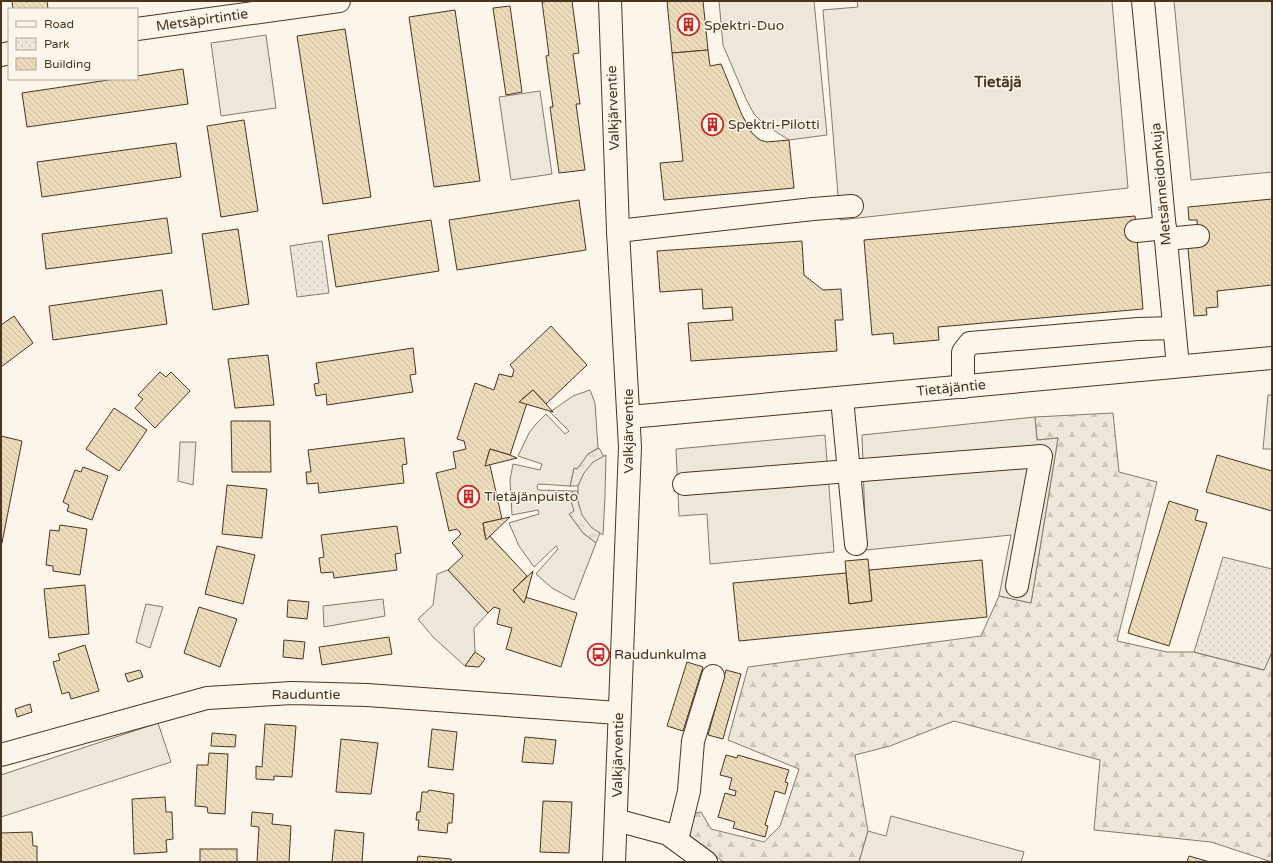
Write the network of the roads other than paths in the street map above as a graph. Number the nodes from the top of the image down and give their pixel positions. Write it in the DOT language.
graph roads {
  1 [pos="339,1"];
  2 [pos="610,1"];
  3 [pos="1144,1"];
  4 [pos="138,29"];
  5 [pos="852,206"];
  6 [pos="618,231"];
  7 [pos="1136,231"];
  8 [pos="1165,233"];
  9 [pos="1198,236"];
  10 [pos="1174,328"];
  11 [pos="1272,358"];
  12 [pos="1178,366"];
  13 [pos="963,387"];
  14 [pos="842,399"];
  15 [pos="630,417"];
  16 [pos="849,470"];
  17 [pos="684,484"];
  18 [pos="856,544"];
  19 [pos="1017,586"];
  20 [pos="713,676"];
  21 [pos="618,713"];
  22 [pos="1,755"];
  23 [pos="616,820"];
  24 [pos="677,840"];
  25 [pos="614,862"];
  26 [pos="706,862"];
  1 -- 4 [label="street, Metsäpirtintie"];
  2 -- 6 [label="street, Valkjärventie"];
  3 -- 8 [label="street, Metsänneidonkuja"];
  5 -- 6 [label="street"];
  6 -- 15 [label="street, Valkjärventie"];
  7 -- 8 [label="street"];
  8 -- 9 [label="street"];
  8 -- 10 [label="street, Metsänneidonkuja"];
  10 -- 12 [label="street, Metsänneidonkuja"];
  10 -- 13 [label="street"];
  11 -- 12 [label="street, Tietäjäntie"];
  12 -- 13 [label="street, Tietäjäntie"];
  13 -- 14 [label="street, Tietäjäntie"];
  14 -- 15 [label="street, Tietäjäntie"];
  14 -- 16 [label="street"];
  15 -- 21 [label="street, Valkjärventie"];
  16 -- 17 [label="street"];
  16 -- 18 [label="street"];
  16 -- 19 [label="street"];
  20 -- 24 [label="street"];
  21 -- 22 [label="street, Rauduntie"];
  21 -- 23 [label="street, Valkjärventie"];
  23 -- 24 [label="street"];
  23 -- 25 [label="street, Valkjärventie"];
  24 -- 26 [label="street"];
}
